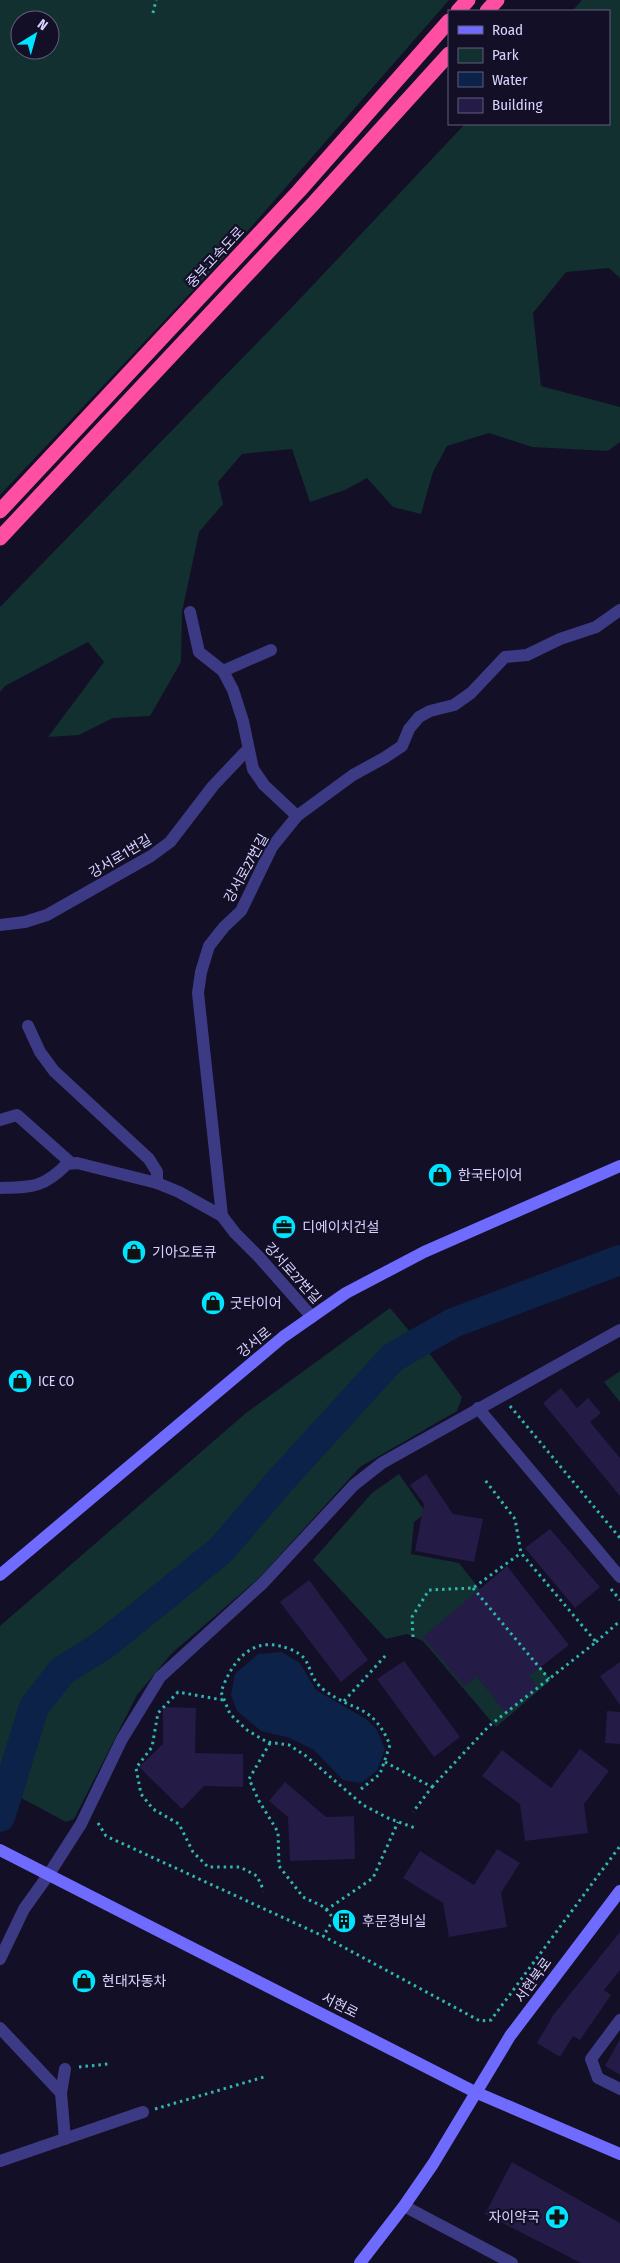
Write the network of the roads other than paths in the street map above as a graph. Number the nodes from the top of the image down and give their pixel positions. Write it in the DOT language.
graph roads {
  1 [pos="468,0"];
  2 [pos="497,0"];
  3 [pos="459,10"];
  4 [pos="488,10"];
  5 [pos="448,22"];
  6 [pos="448,55"];
  7 [pos="0,511"];
  8 [pos="0,538"];
  9 [pos="620,610"];
  10 [pos="190,612"];
  11 [pos="271,650"];
  12 [pos="223,671"];
  13 [pos="248,749"];
  14 [pos="296,816"];
  15 [pos="0,926"];
  16 [pos="28,1026"];
  17 [pos="0,1120"];
  18 [pos="71,1164"];
  19 [pos="620,1166"];
  20 [pos="157,1183"];
  21 [pos="0,1188"];
  22 [pos="222,1216"];
  23 [pos="312,1317"];
  24 [pos="620,1330"];
  25 [pos="478,1408"];
  26 [pos="0,1575"];
  27 [pos="620,1577"];
  28 [pos="0,1850"];
  29 [pos="49,1874"];
  30 [pos="620,1891"];
  31 [pos="0,1959"];
  32 [pos="620,2020"];
  33 [pos="0,2028"];
  34 [pos="65,2069"];
  35 [pos="620,2089"];
  36 [pos="475,2092"];
  37 [pos="62,2093"];
  38 [pos="143,2112"];
  39 [pos="66,2139"];
  40 [pos="620,2154"];
  41 [pos="0,2161"];
  42 [pos="404,2206"];
  43 [pos="360,2263"];
  44 [pos="512,2263"];
  1 -- 3 [label="highway"];
  2 -- 4 [label="highway"];
  5 -- 7 [label="highway, 중부고속도로"];
  6 -- 8 [label="highway"];
  9 -- 14 [label="street, 강서로27번길"];
  10 -- 12 [label="street"];
  11 -- 12 [label="street"];
  12 -- 13 [label="street"];
  13 -- 14 [label="street"];
  13 -- 15 [label="street, 강서로1번길"];
  14 -- 22 [label="street, 강서로27번길"];
  16 -- 20 [label="street"];
  17 -- 18 [label="street"];
  18 -- 20 [label="street"];
  18 -- 21 [label="street"];
  19 -- 23 [label="street, 강서로"];
  20 -- 22 [label="street"];
  22 -- 23 [label="street, 강서로27번길"];
  23 -- 26 [label="street, 강서로"];
  24 -- 25 [label="street"];
  25 -- 27 [label="street"];
  25 -- 29 [label="street"];
  28 -- 29 [label="street, 서현로"];
  29 -- 31 [label="street"];
  29 -- 36 [label="street, 서현로"];
  30 -- 36 [label="street, 서현북로"];
  32 -- 35 [label="street"];
  33 -- 37 [label="street"];
  34 -- 37 [label="street"];
  36 -- 40 [label="street, 서현로"];
  36 -- 42 [label="street, 서현북로"];
  37 -- 39 [label="street"];
  38 -- 39 [label="street"];
  39 -- 41 [label="street"];
  42 -- 43 [label="street, 서현북로"];
  42 -- 44 [label="street"];
}
